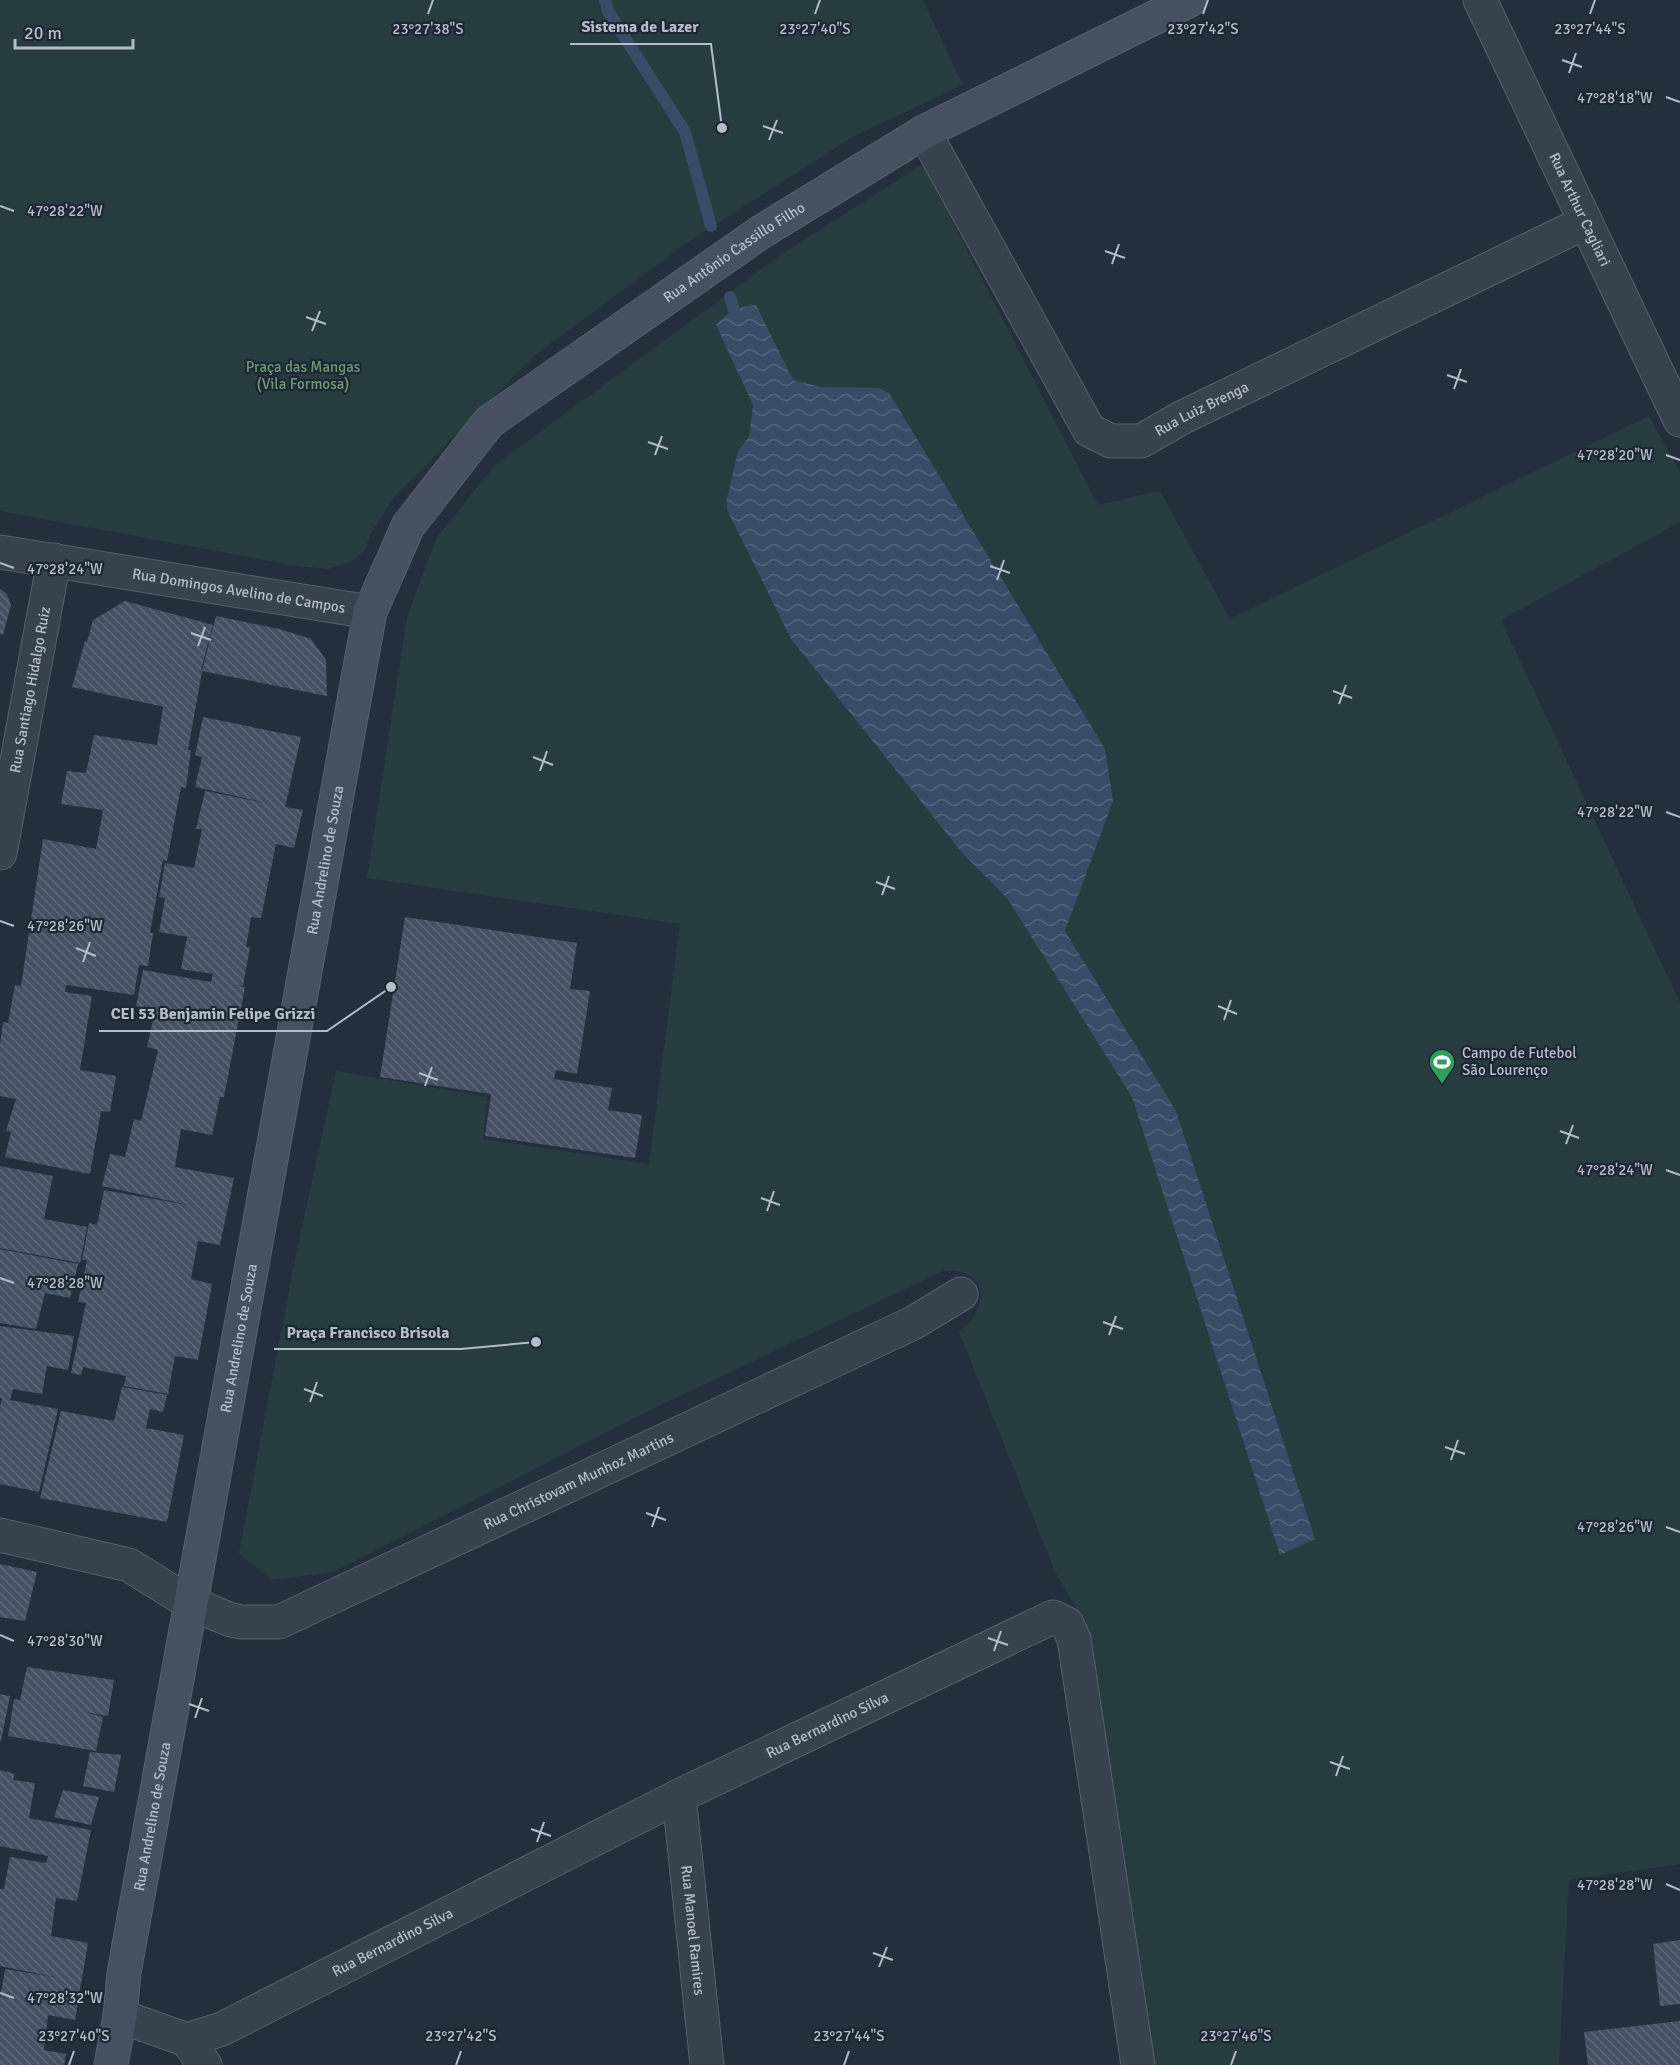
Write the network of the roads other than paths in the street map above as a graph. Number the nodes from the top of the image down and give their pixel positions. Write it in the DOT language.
graph roads {
  1 [pos="1190,0"];
  2 [pos="1480,0"];
  3 [pos="924,132"];
  4 [pos="1586,222"];
  5 [pos="1680,420"];
  6 [pos="0,552"];
  7 [pos="54,560"];
  8 [pos="370,612"];
  9 [pos="0,853"];
  10 [pos="961,1294"];
  11 [pos="0,1534"];
  12 [pos="190,1603"];
  13 [pos="679,1796"];
  14 [pos="120,2016"];
  15 [pos="196,2052"];
  16 [pos="111,2065"];
  17 [pos="706,2065"];
  18 [pos="1138,2065"];
  1 -- 3 [label="street, Rua Antônio Cassillo Filho"];
  2 -- 4 [label="street, Rua Arthur Cagliari"];
  3 -- 4 [label="street, Rua Luiz Brenga"];
  3 -- 8 [label="street, Rua Antônio Cassillo Filho"];
  4 -- 5 [label="street, Rua Arthur Cagliari"];
  6 -- 7 [label="street, Rua Domingos Avelino de Campos"];
  7 -- 8 [label="street, Rua Domingos Avelino de Campos"];
  7 -- 9 [label="street, Rua Santiago Hidalgo Ruiz"];
  8 -- 12 [label="street, Rua Andrelino de Souza"];
  10 -- 12 [label="street, Rua Christovam Munhoz Martins"];
  11 -- 12 [label="street, Rua Christovam Munhoz Martins"];
  12 -- 14 [label="street, Rua Andrelino de Souza"];
  13 -- 15 [label="street, Rua Bernardino Silva"];
  13 -- 17 [label="street, Rua Manoel Ramires"];
  13 -- 18 [label="street, Rua Bernardino Silva"];
  14 -- 15 [label="street"];
  14 -- 16 [label="street, Rua Andrelino de Souza"];
}
